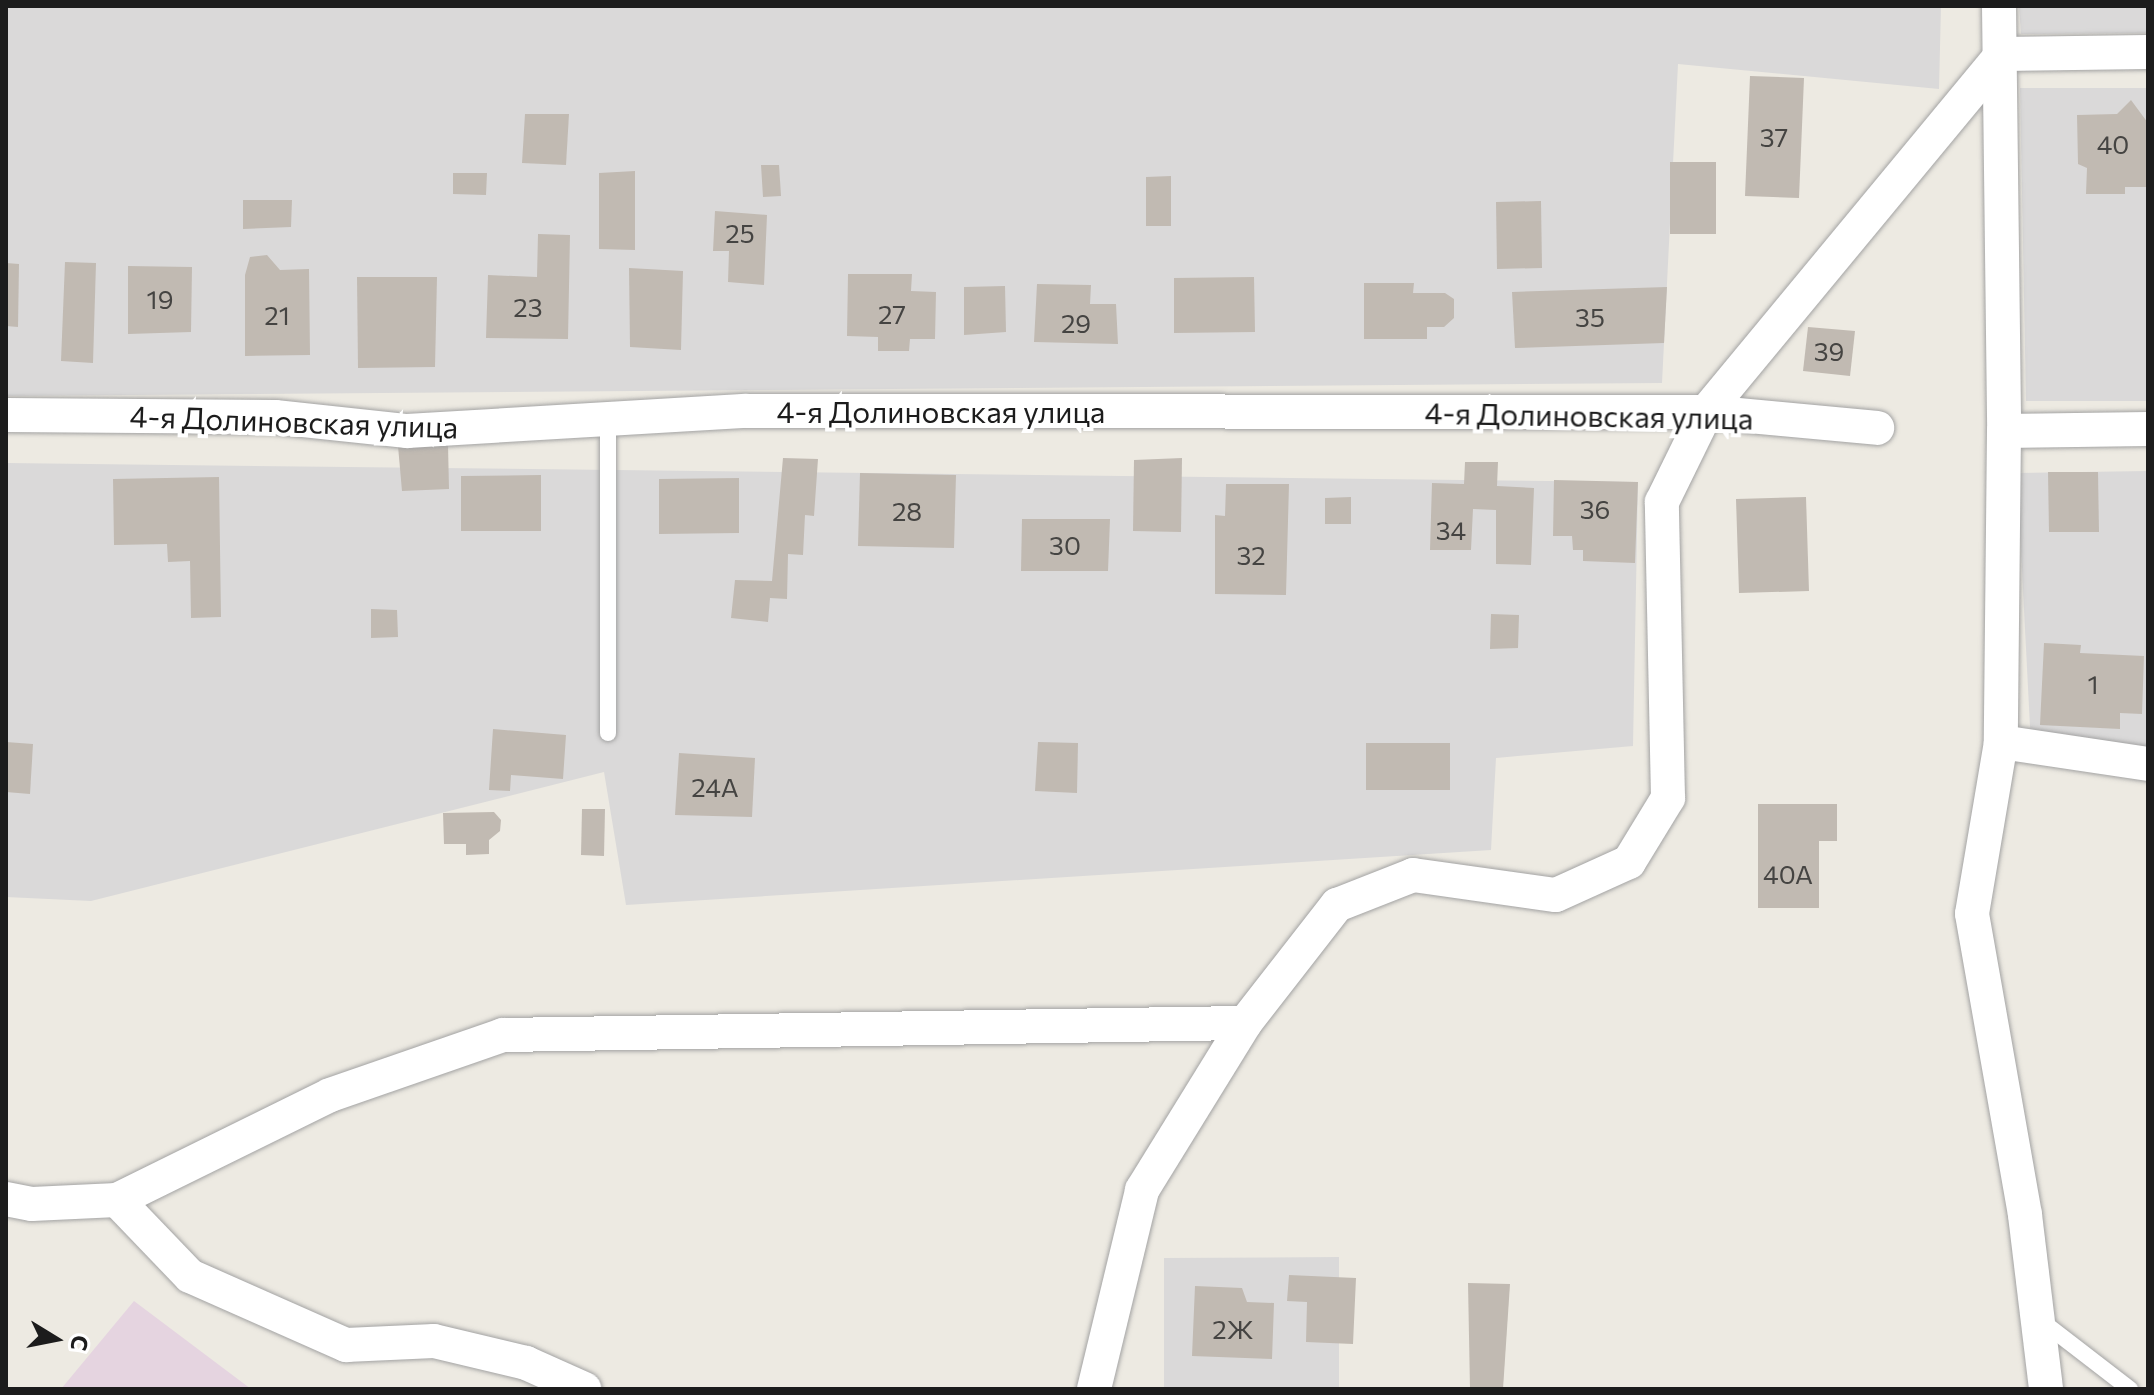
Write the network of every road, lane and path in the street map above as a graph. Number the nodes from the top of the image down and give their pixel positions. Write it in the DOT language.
graph roads {
  1 [pos="1999,6"];
  2 [pos="2148,52"];
  3 [pos="2002,54"];
  4 [pos="1706,412"];
  5 [pos="6,415"];
  6 [pos="608,419"];
  7 [pos="1877,428"];
  8 [pos="2148,429"];
  9 [pos="2004,431"];
  10 [pos="608,733"];
  11 [pos="2001,742"];
  12 [pos="2148,764"];
  13 [pos="1245,1023"];
  14 [pos="6,1199"];
  15 [pos="117,1200"];
  16 [pos="2038,1319"];
  17 [pos="1093,1387"];
  18 [pos="584,1389"];
  19 [pos="2046,1389"];
  20 [pos="2130,1389"];
  1 -- 3 [label="street"];
  2 -- 3 [label="street"];
  3 -- 4 [label="street"];
  3 -- 9 [label="street"];
  4 -- 6 [label="street, 4-я Долиновская улица"];
  4 -- 7 [label="street, 4-я Долиновская улица"];
  4 -- 13 [label="street"];
  5 -- 6 [label="street, 4-я Долиновская улица"];
  6 -- 10 [label="lane"];
  8 -- 9 [label="street"];
  9 -- 11 [label="street"];
  11 -- 12 [label="street"];
  11 -- 16 [label="street"];
  13 -- 15 [label="street"];
  13 -- 17 [label="street"];
  14 -- 15 [label="street"];
  15 -- 18 [label="street"];
  16 -- 19 [label="street"];
  16 -- 20 [label="lane"];
}
